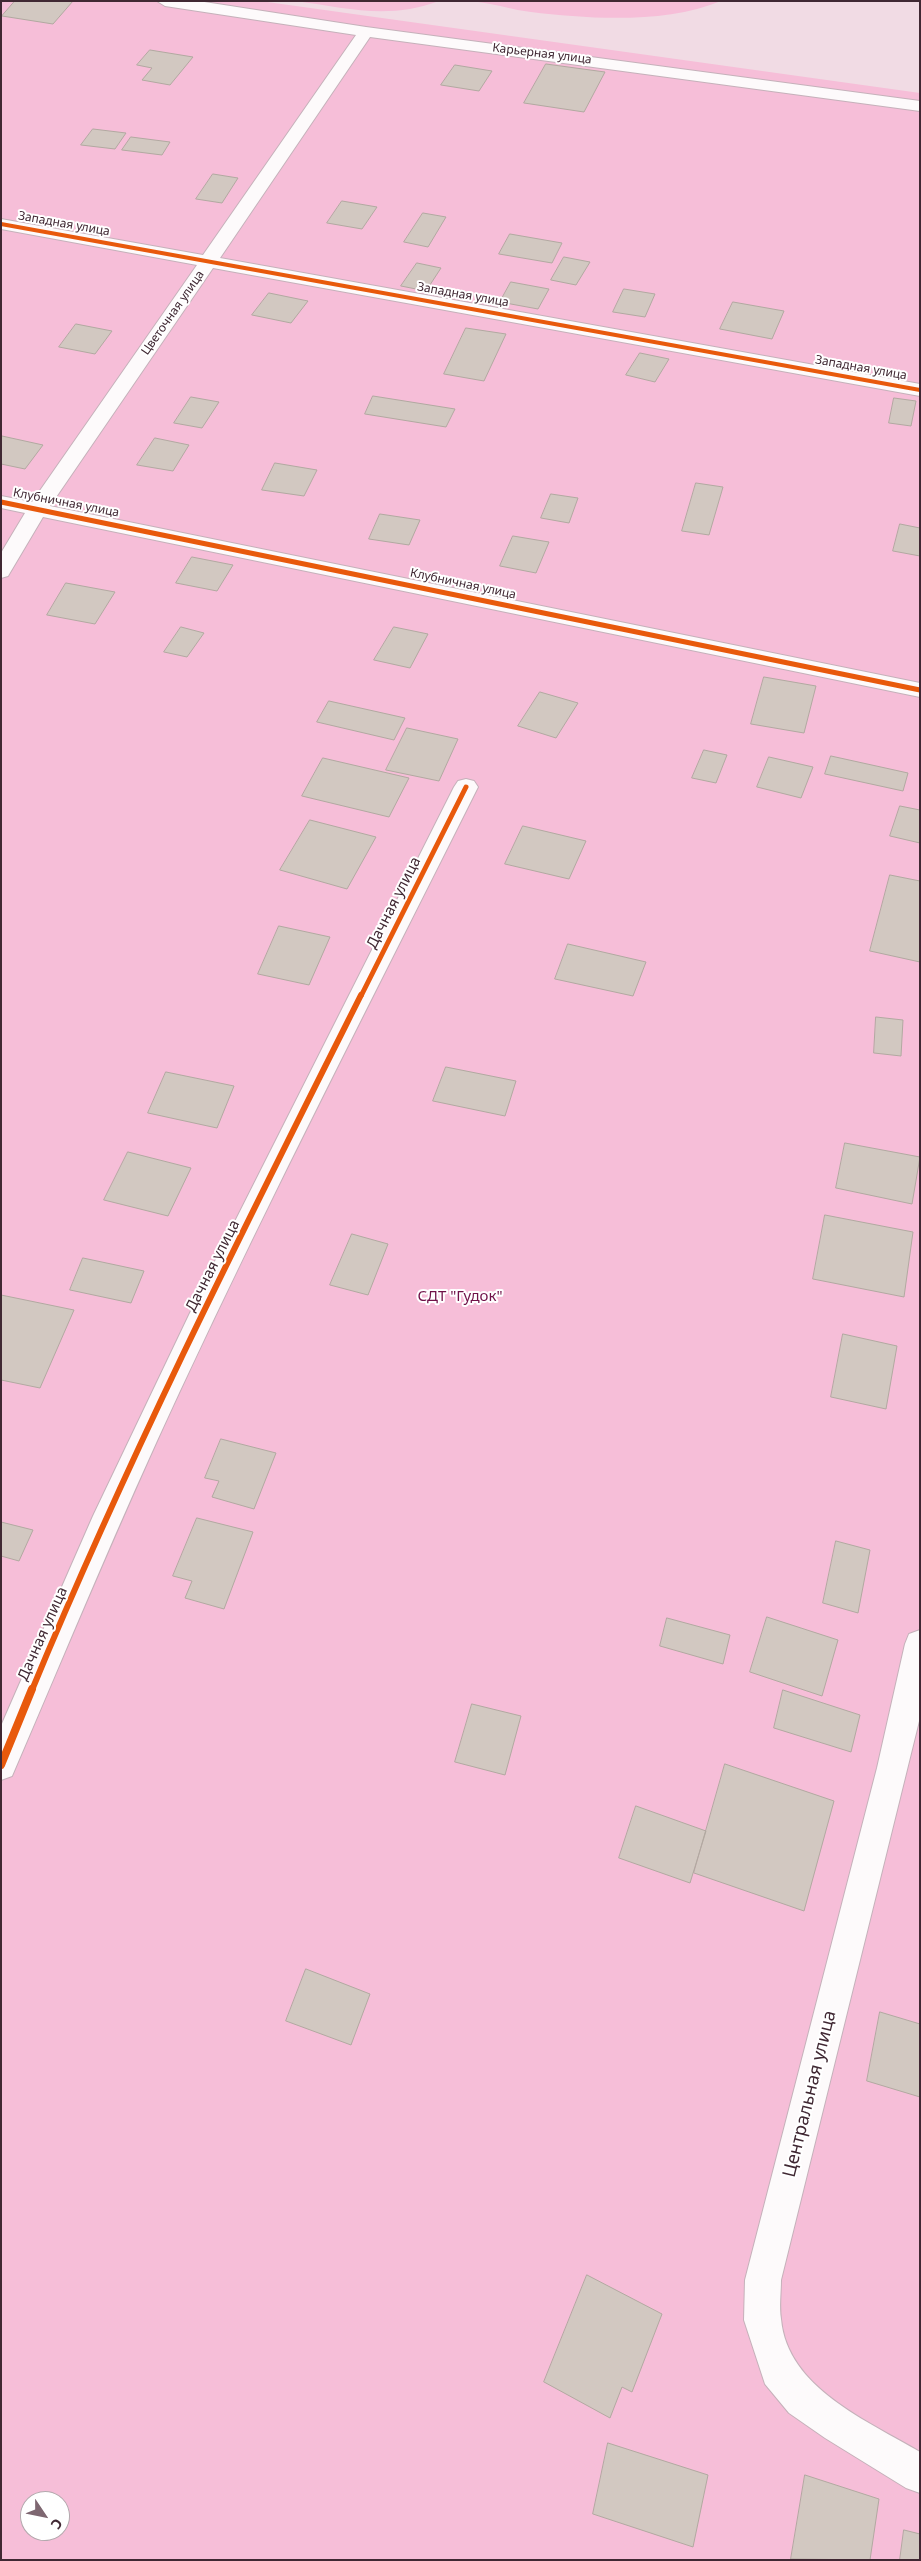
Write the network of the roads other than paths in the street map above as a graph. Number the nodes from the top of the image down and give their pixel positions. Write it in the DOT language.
graph roads {
  1 [pos="165,1"];
  2 [pos="366,32"];
  3 [pos="920,106"];
  4 [pos="1,224"];
  5 [pos="209,261"];
  6 [pos="920,390"];
  7 [pos="1,502"];
  8 [pos="38,508"];
  9 [pos="1,571"];
  10 [pos="920,690"];
  11 [pos="466,787"];
  12 [pos="920,1644"];
  13 [pos="1,1765"];
  14 [pos="920,2474"];
  1 -- 2 [label="street, Карьерная улица"];
  2 -- 3 [label="street, Карьерная улица"];
  2 -- 5 [label="street, Цветочная улица"];
  4 -- 5 [label="street, Западная улица"];
  5 -- 6 [label="street, Западная улица"];
  5 -- 8 [label="street, Цветочная улица"];
  7 -- 8 [label="street, Клубничная улица"];
  8 -- 9 [label="street, Цветочная улица"];
  8 -- 10 [label="street, Клубничная улица"];
  11 -- 13 [label="street, Дачная улица"];
  12 -- 14 [label="street, Центральная улица"];
}
